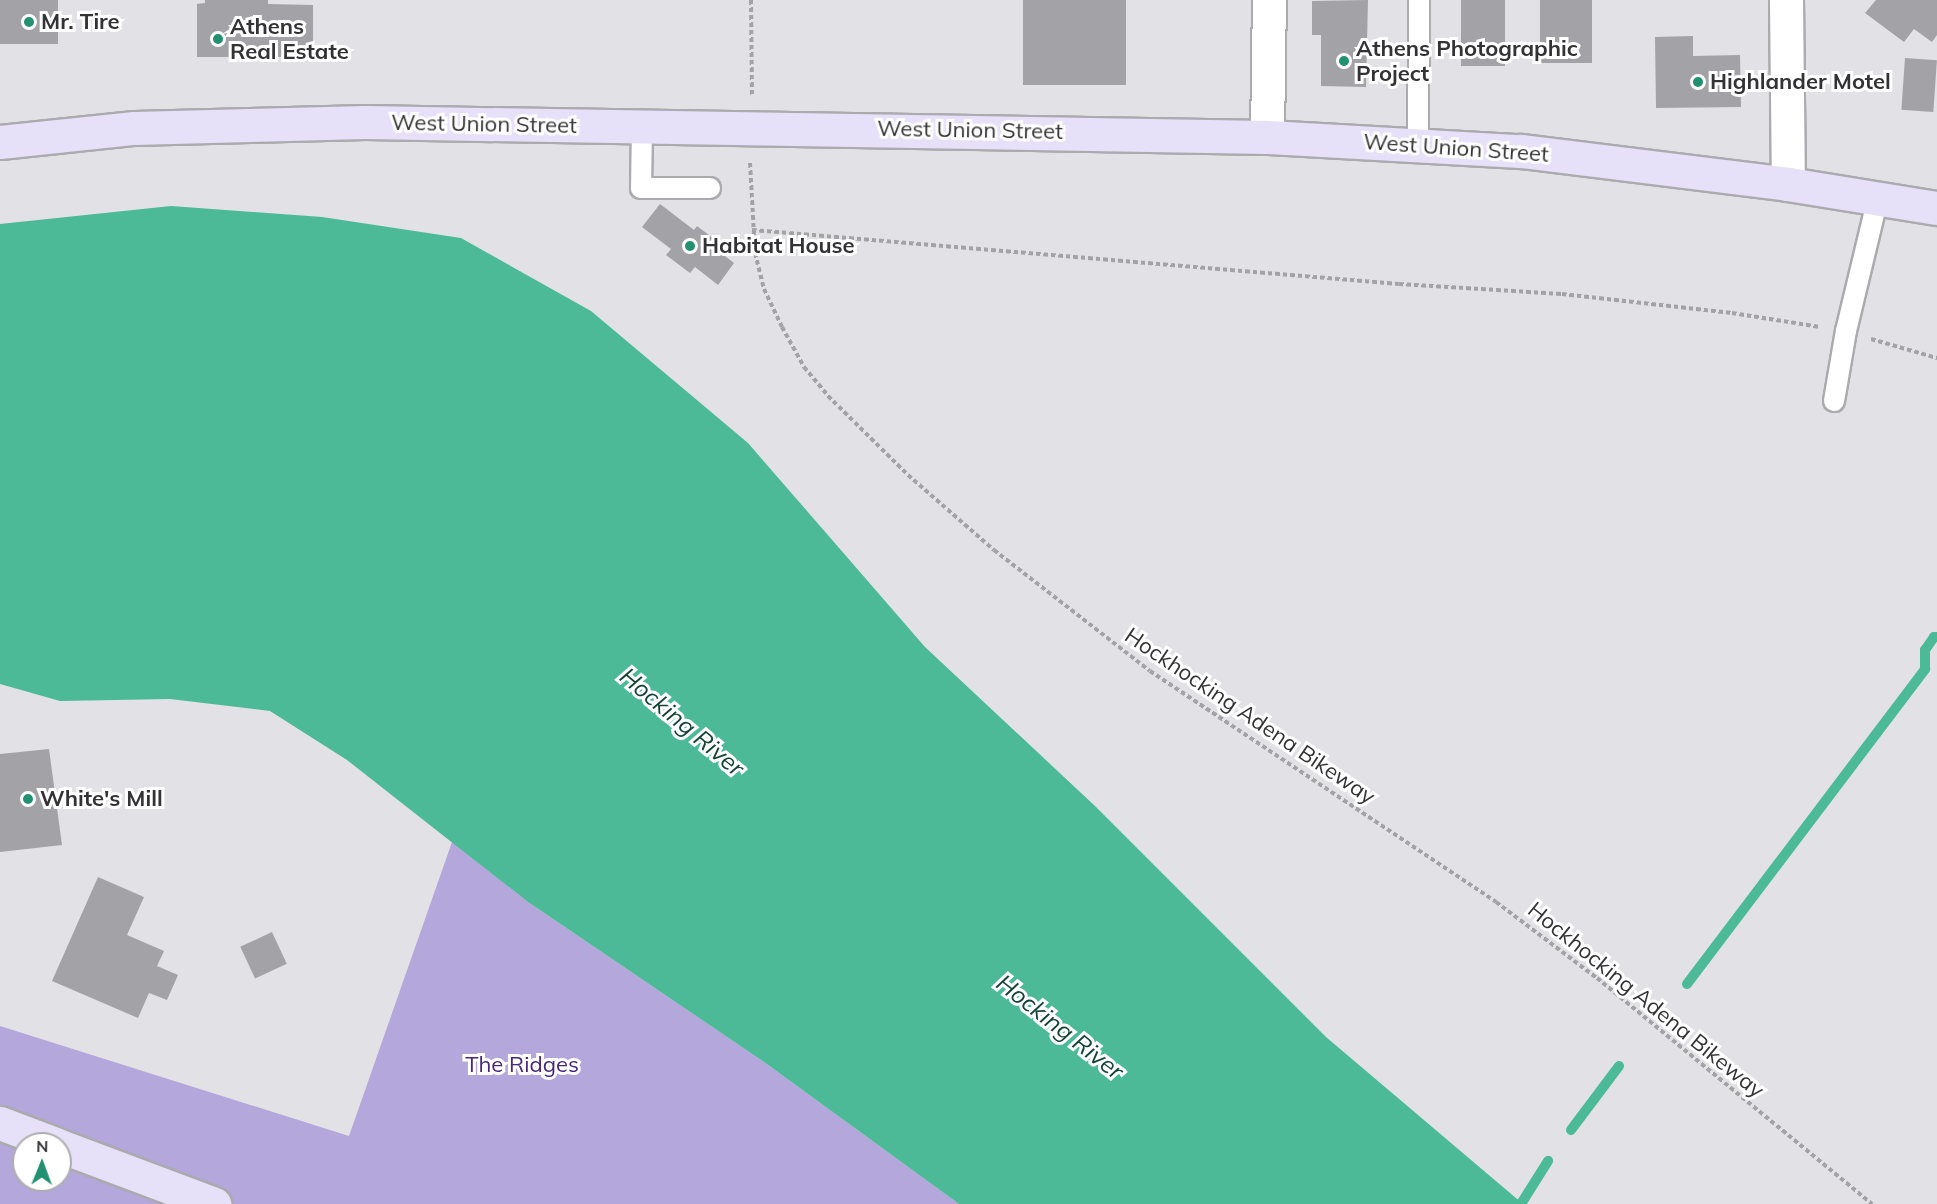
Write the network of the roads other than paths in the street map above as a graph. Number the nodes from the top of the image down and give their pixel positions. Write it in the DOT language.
graph roads {
  1 [pos="1269,0"];
  2 [pos="1419,0"];
  3 [pos="1786,0"];
  4 [pos="642,126"];
  5 [pos="1267,137"];
  6 [pos="0,142"];
  7 [pos="1418,144"];
  8 [pos="1788,183"];
  9 [pos="710,188"];
  10 [pos="1878,198"];
  11 [pos="1937,208"];
  12 [pos="1834,401"];
  13 [pos="0,1124"];
  14 [pos="22,1132"];
  15 [pos="72,1151"];
  16 [pos="214,1204"];
  1 -- 5 [label="street"];
  2 -- 7 [label="lane"];
  3 -- 8 [label="street"];
  4 -- 5 [label="main road, West Union Street"];
  4 -- 6 [label="main road, West Union Street"];
  4 -- 9 [label="lane"];
  5 -- 7 [label="main road, West Union Street"];
  7 -- 8 [label="main road, West Union Street"];
  8 -- 10 [label="main road, West Union Street"];
  10 -- 11 [label="main road, West Union Street"];
  10 -- 12 [label="lane"];
  13 -- 14 [label="main road"];
  15 -- 16 [label="main road"];
}
